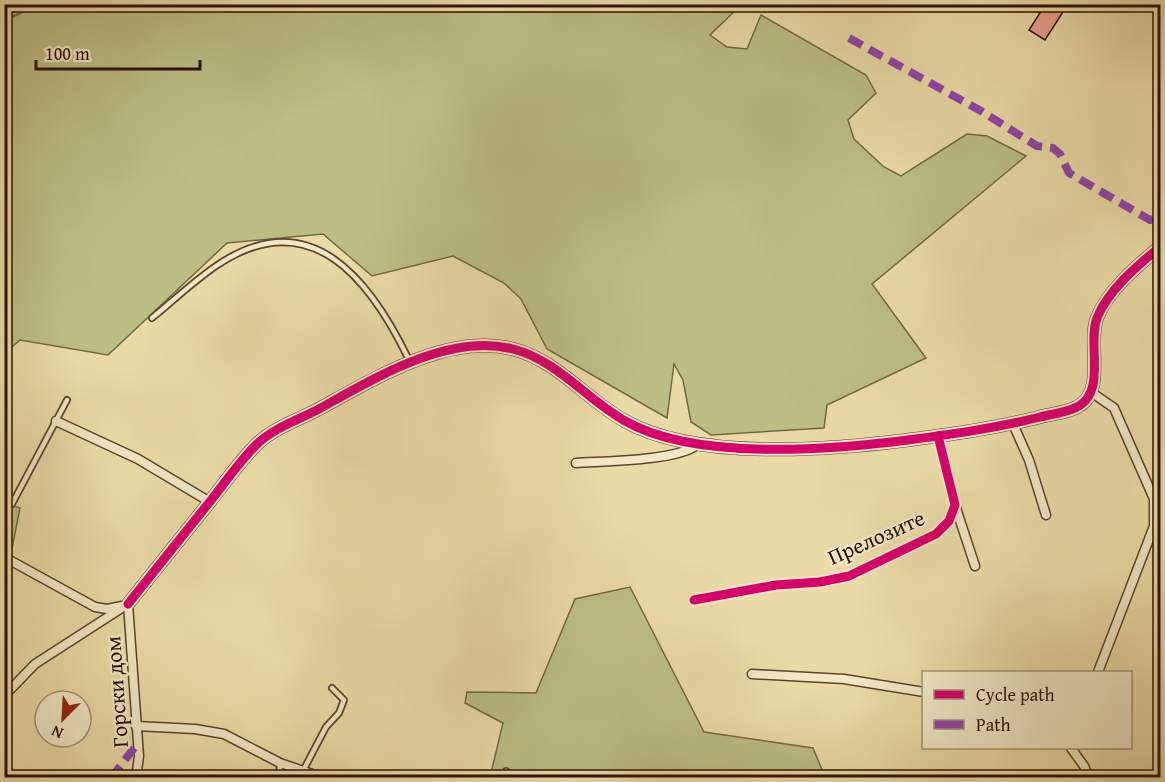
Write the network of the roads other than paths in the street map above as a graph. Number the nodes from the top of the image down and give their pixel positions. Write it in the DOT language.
graph roads {
  1 [pos="1161,247"];
  2 [pos="152,318"];
  3 [pos="409,360"];
  4 [pos="1091,392"];
  5 [pos="67,400"];
  6 [pos="56,421"];
  7 [pos="1013,424"];
  8 [pos="938,436"];
  9 [pos="697,445"];
  10 [pos="576,463"];
  11 [pos="210,502"];
  12 [pos="955,505"];
  13 [pos="4,507"];
  14 [pos="1046,515"];
  15 [pos="4,557"];
  16 [pos="975,566"];
  17 [pos="694,600"];
  18 [pos="128,604"];
  19 [pos="1098,671"];
  20 [pos="752,674"];
  21 [pos="332,688"];
  22 [pos="922,692"];
  23 [pos="4,696"];
  24 [pos="136,726"];
  25 [pos="1072,749"];
  26 [pos="280,763"];
  27 [pos="304,769"];
  28 [pos="506,771"];
  29 [pos="136,777"];
  30 [pos="279,777"];
  31 [pos="324,777"];
  32 [pos="504,777"];
  33 [pos="1089,777"];
  1 -- 4 [label="street"];
  2 -- 3 [label="lane"];
  3 -- 9 [label="street"];
  3 -- 11 [label="street"];
  4 -- 7 [label="street"];
  4 -- 19 [label="street"];
  5 -- 6 [label="lane"];
  6 -- 11 [label="street"];
  6 -- 13 [label="lane"];
  7 -- 8 [label="street"];
  7 -- 14 [label="street"];
  8 -- 9 [label="street"];
  8 -- 12 [label="street, Прелозите"];
  9 -- 10 [label="street"];
  11 -- 18 [label="street"];
  12 -- 16 [label="street"];
  12 -- 17 [label="street, Прелозите"];
  15 -- 18 [label="street"];
  18 -- 23 [label="street"];
  18 -- 24 [label="street, Горски дом"];
  20 -- 22 [label="street"];
  21 -- 27 [label="lane"];
  24 -- 26 [label="street"];
  24 -- 29 [label="street, Горски дом"];
  25 -- 33 [label="street"];
  26 -- 27 [label="street"];
  26 -- 30 [label="lane"];
  27 -- 31 [label="street"];
  28 -- 32 [label="lane"];
}
